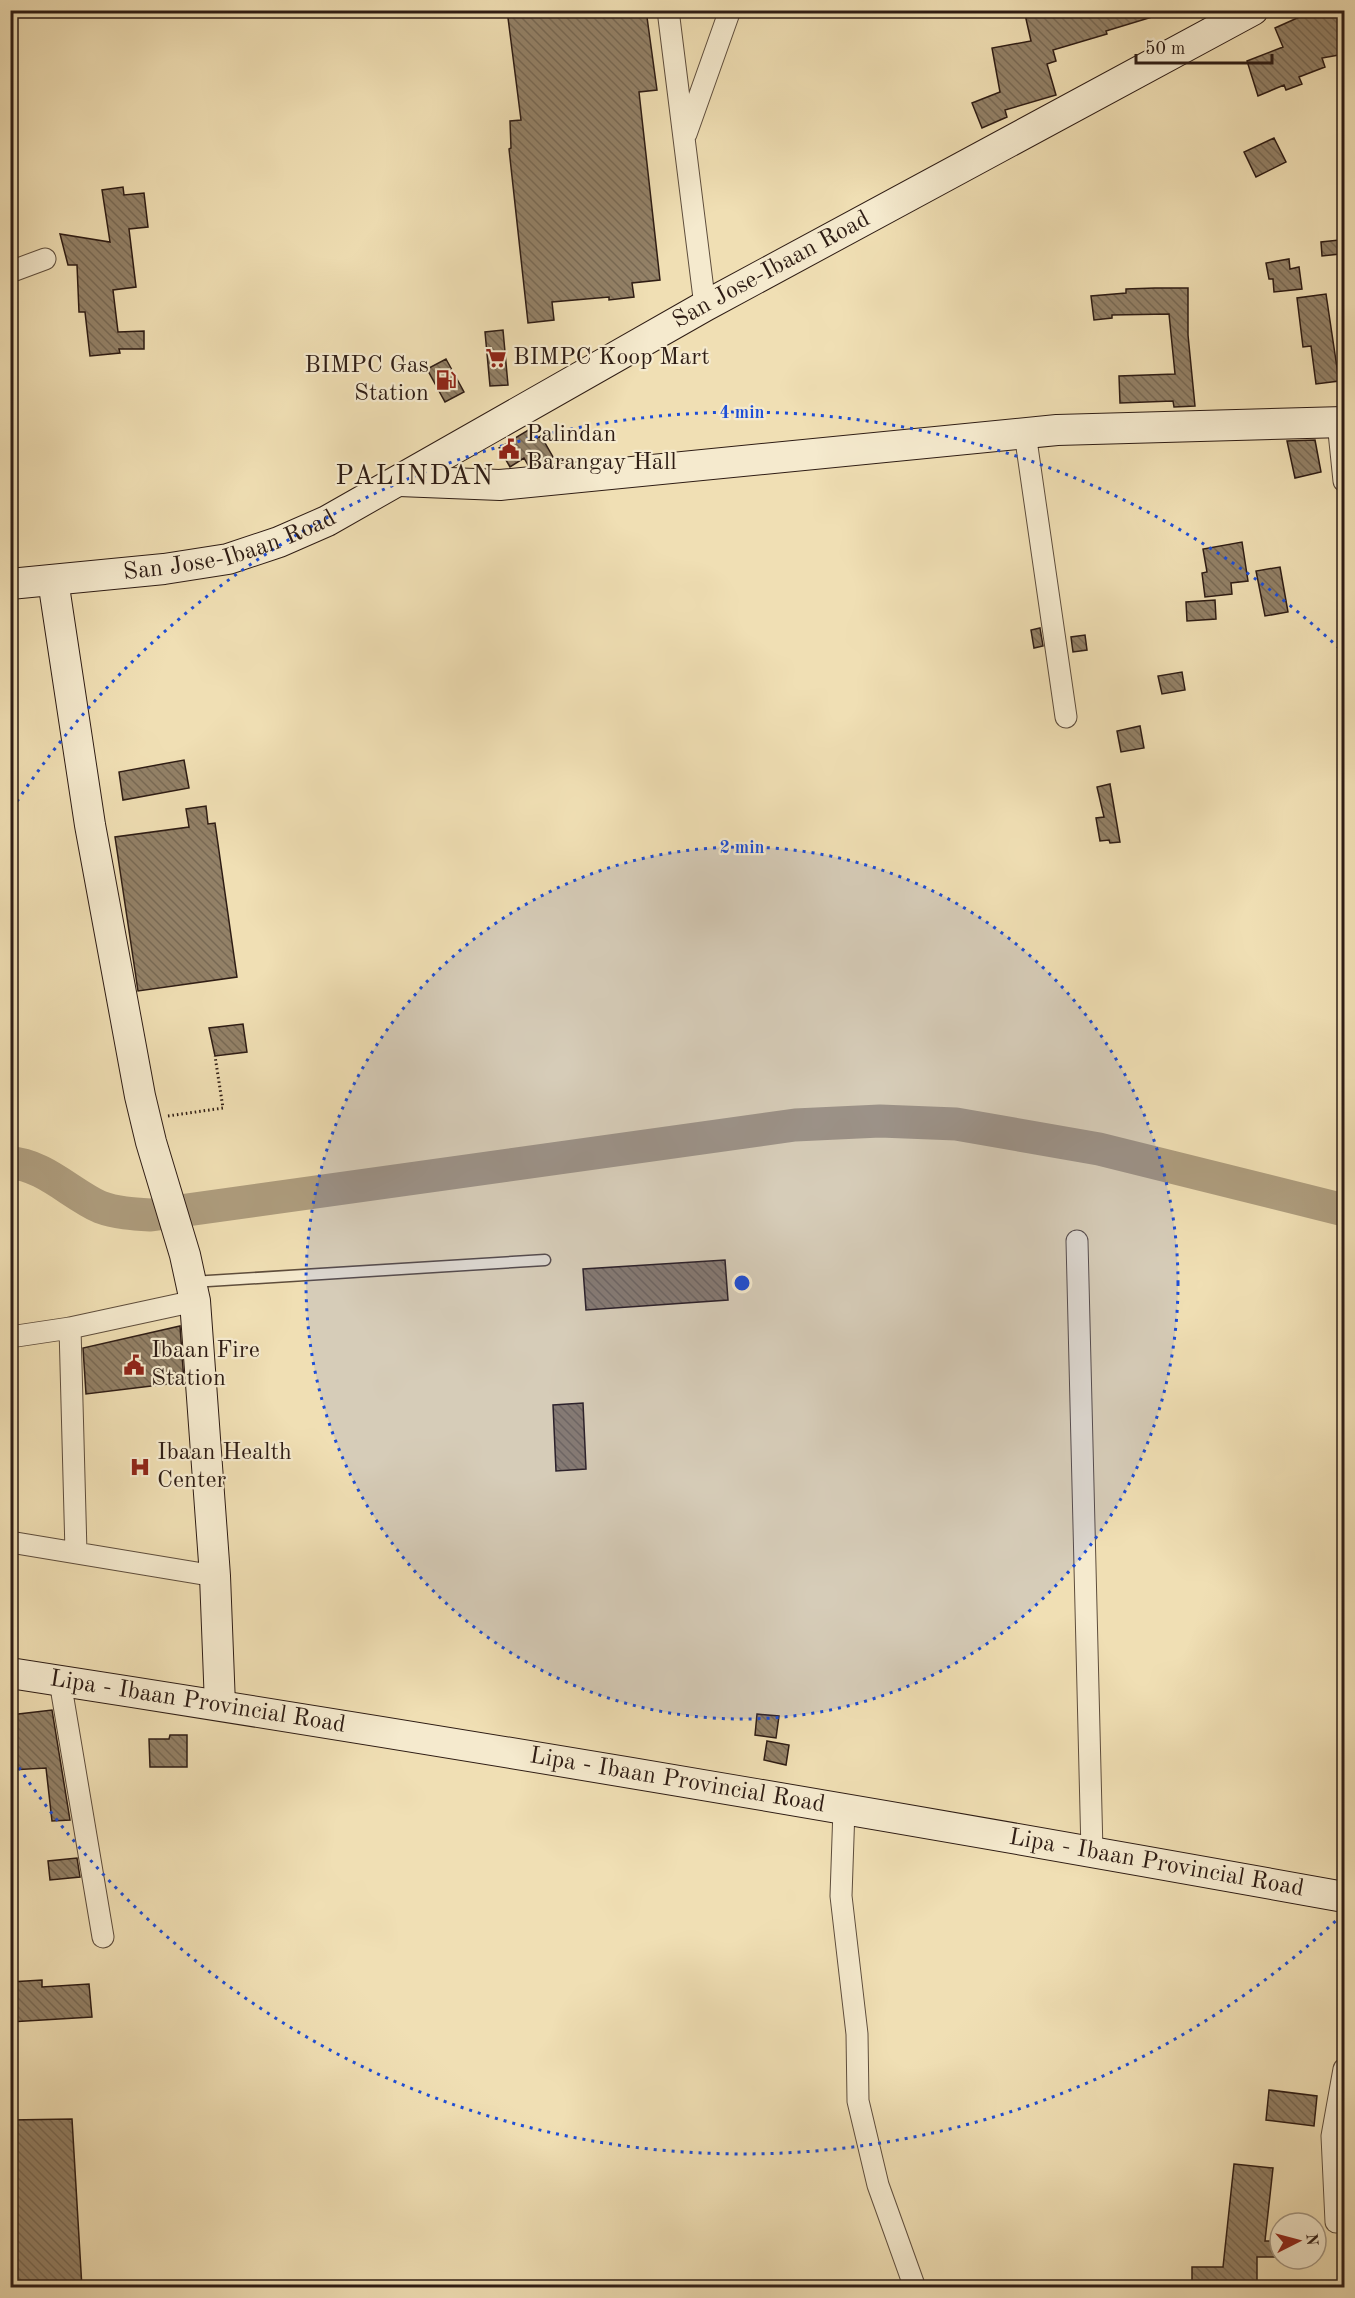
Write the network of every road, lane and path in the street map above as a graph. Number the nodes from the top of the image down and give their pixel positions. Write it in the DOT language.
graph roads {
  1 [pos="668,10"];
  2 [pos="730,10"];
  3 [pos="1253,10"];
  4 [pos="684,138"];
  5 [pos="45,259"];
  6 [pos="10,272"];
  7 [pos="705,306"];
  8 [pos="1341,422"];
  9 [pos="1025,433"];
  10 [pos="399,481"];
  11 [pos="1344,481"];
  12 [pos="53,580"];
  13 [pos="10,584"];
  14 [pos="1066,717"];
  15 [pos="214,1056"];
  16 [pos="145,1120"];
  17 [pos="1077,1241"];
  18 [pos="545,1260"];
  19 [pos="193,1292"];
  20 [pos="70,1328"];
  21 [pos="10,1337"];
  22 [pos="10,1542"];
  23 [pos="76,1552"];
  24 [pos="215,1576"];
  25 [pos="10,1673"];
  26 [pos="60,1681"];
  27 [pos="220,1705"];
  28 [pos="844,1809"];
  29 [pos="1092,1852"];
  30 [pos="1344,1897"];
  31 [pos="103,1937"];
  32 [pos="1344,2069"];
  33 [pos="1335,2222"];
  34 [pos="915,2288"];
  1 -- 4 [label="street"];
  2 -- 4 [label="street"];
  3 -- 7 [label="main road, San Jose-Ibaan Road"];
  4 -- 7 [label="street"];
  5 -- 6 [label="street"];
  7 -- 10 [label="main road, San Jose-Ibaan Road"];
  8 -- 9 [label="main road"];
  8 -- 11 [label="street"];
  9 -- 10 [label="main road"];
  9 -- 14 [label="street"];
  10 -- 12 [label="main road, San Jose-Ibaan Road"];
  12 -- 13 [label="main road, San Jose-Ibaan Road"];
  12 -- 16 [label="main road"];
  15 -- 16 [label="path"];
  16 -- 19 [label="main road"];
  17 -- 29 [label="street"];
  18 -- 19 [label="lane"];
  19 -- 20 [label="street"];
  19 -- 24 [label="main road"];
  20 -- 21 [label="street"];
  20 -- 23 [label="street"];
  22 -- 23 [label="street"];
  23 -- 24 [label="street"];
  24 -- 27 [label="main road"];
  25 -- 26 [label="main road, Lipa - Ibaan Provincial Road"];
  26 -- 27 [label="main road, Lipa - Ibaan Provincial Road"];
  26 -- 31 [label="street"];
  27 -- 28 [label="main road, Lipa - Ibaan Provincial Road"];
  28 -- 29 [label="main road, Lipa - Ibaan Provincial Road"];
  28 -- 34 [label="street"];
  29 -- 30 [label="main road, Lipa - Ibaan Provincial Road"];
  32 -- 33 [label="street"];
}
